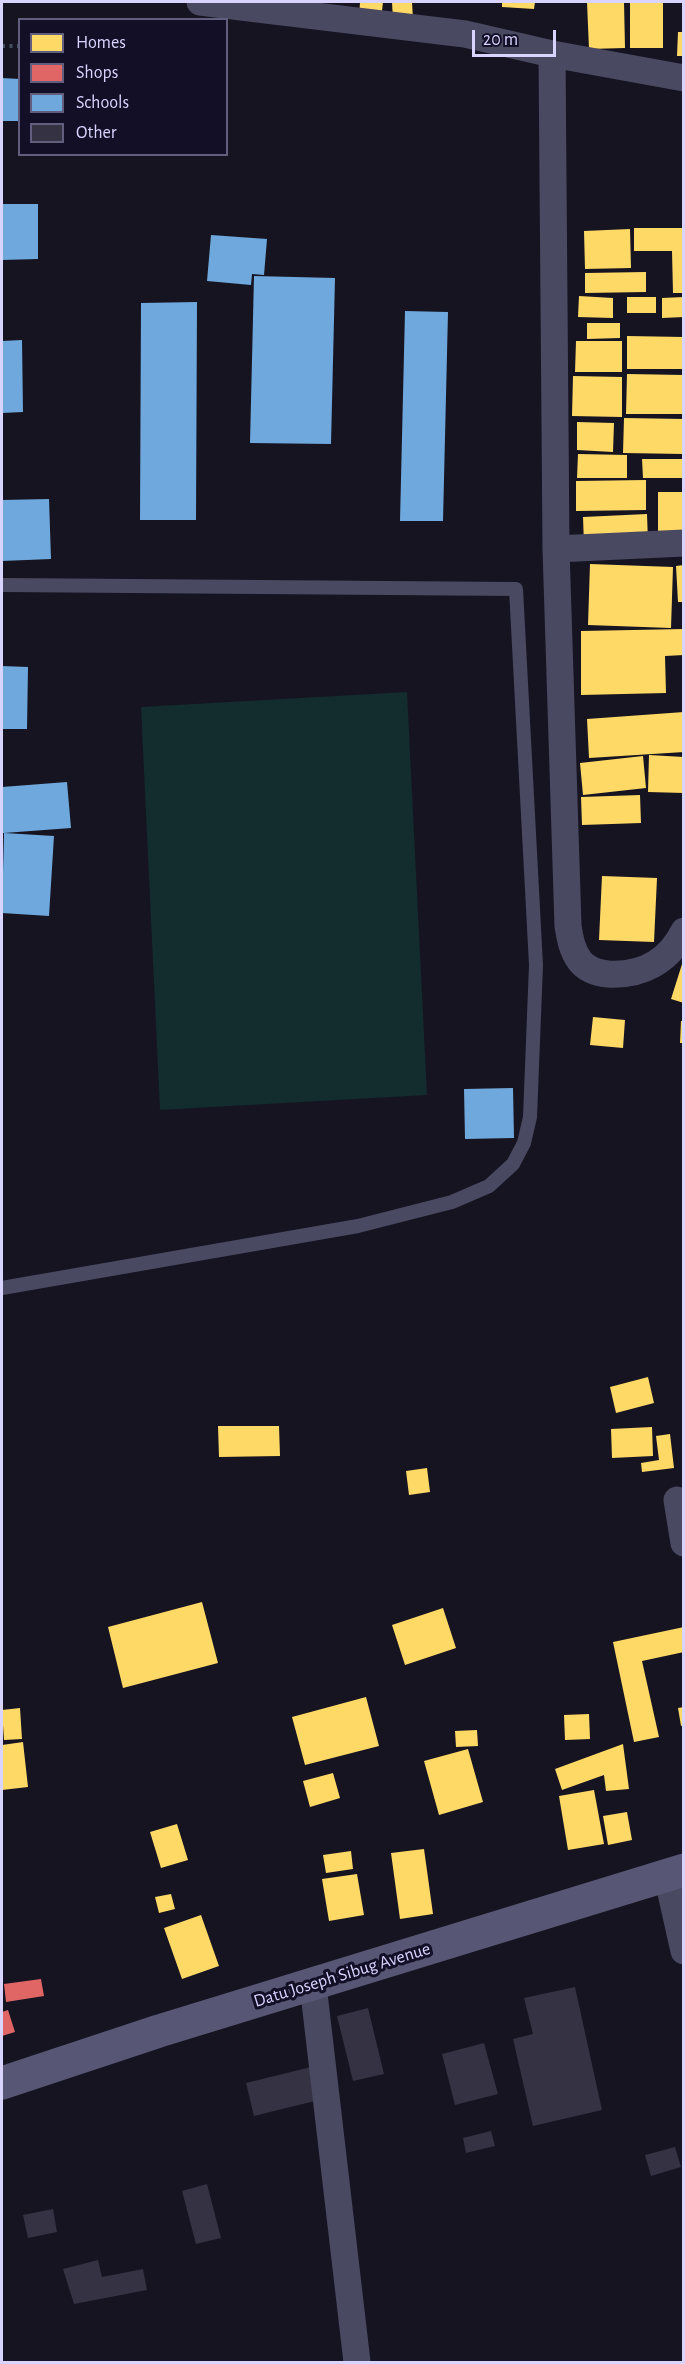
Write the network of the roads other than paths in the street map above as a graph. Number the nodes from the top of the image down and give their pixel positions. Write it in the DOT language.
graph roads {
  1 [pos="200,2"];
  2 [pos="552,54"];
  3 [pos="684,78"];
  4 [pos="684,543"];
  5 [pos="556,549"];
  6 [pos="2,585"];
  7 [pos="684,931"];
  8 [pos="2,1288"];
  9 [pos="677,1500"];
  10 [pos="684,1543"];
  11 [pos="675,1872"];
  12 [pos="684,1951"];
  13 [pos="314,1985"];
  14 [pos="2,2083"];
  15 [pos="357,2362"];
  1 -- 2 [label="street"];
  2 -- 3 [label="street"];
  2 -- 5 [label="street"];
  4 -- 5 [label="street"];
  5 -- 7 [label="street"];
  6 -- 8 [label="lane"];
  9 -- 10 [label="street"];
  11 -- 12 [label="street"];
  11 -- 13 [label="main road, Datu Joseph Sibug Avenue"];
  13 -- 14 [label="main road, Datu Joseph Sibug Avenue"];
  13 -- 15 [label="street"];
}
